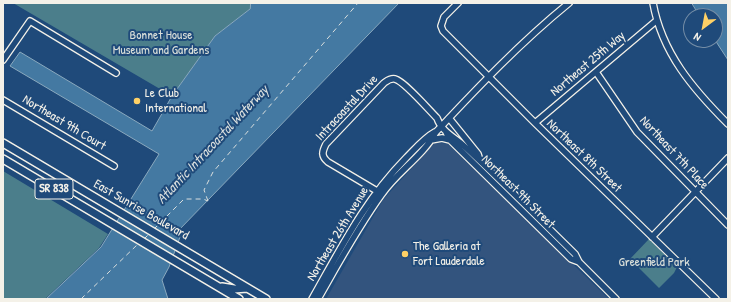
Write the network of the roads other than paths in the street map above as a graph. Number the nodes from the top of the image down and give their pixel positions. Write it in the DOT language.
graph roads {
  1 [pos="458,3"];
  2 [pos="569,3"];
  3 [pos="653,3"];
  4 [pos="656,21"];
  5 [pos="3,60"];
  6 [pos="596,72"];
  7 [pos="116,73"];
  8 [pos="488,77"];
  9 [pos="392,79"];
  10 [pos="3,100"];
  11 [pos="449,118"];
  12 [pos="535,123"];
  13 [pos="728,124"];
  14 [pos="440,127"];
  15 [pos="436,132"];
  16 [pos="446,132"];
  17 [pos="431,140"];
  18 [pos="450,140"];
  19 [pos="3,143"];
  20 [pos="728,158"];
  21 [pos="3,159"];
  22 [pos="480,160"];
  23 [pos="114,166"];
  24 [pos="379,192"];
  25 [pos="695,192"];
  26 [pos="728,225"];
  27 [pos="652,237"];
  28 [pos="578,262"];
  29 [pos="218,286"];
  30 [pos="247,288"];
  31 [pos="239,299"];
  32 [pos="266,299"];
  33 [pos="312,299"];
  34 [pos="318,299"];
  35 [pos="616,299"];
  36 [pos="716,299"];
  1 -- 8 [label="street, Northeast 8th Street"];
  2 -- 8 [label="street, Northeast 26th Avenue"];
  3 -- 4 [label="street"];
  4 -- 6 [label="street, Northeast 25th Way"];
  4 -- 13 [label="street"];
  5 -- 7 [label="street"];
  6 -- 12 [label="street, Northeast 25th Way"];
  6 -- 25 [label="street, Northeast 7th Place"];
  8 -- 11 [label="street, Northeast 26th Avenue"];
  8 -- 12 [label="street, Northeast 8th Street"];
  9 -- 14 [label="street, Northeast 9th Street"];
  9 -- 24 [label="street, Intracoastal Drive"];
  10 -- 23 [label="street, Northeast 9th Court"];
  11 -- 14 [label="street, Northeast 26th Avenue"];
  11 -- 22 [label="street, Northeast 9th Street"];
  12 -- 27 [label="street, Northeast 8th Street"];
  14 -- 15 [label="street, Northeast 26th Avenue"];
  14 -- 16 [label="street, Northeast 9th Street"];
  15 -- 17 [label="street, Northeast 26th Avenue"];
  15 -- 24 [label="street, Northeast 26th Avenue"];
  16 -- 18 [label="street, Northeast 9th Street"];
  16 -- 22 [label="street, Northeast 9th Street"];
  17 -- 18 [label="street"];
  17 -- 24 [label="street, Northeast 26th Avenue"];
  18 -- 28 [label="street, Northeast 9th Street"];
  19 -- 30 [label="main road, East Sunrise Boulevard / SR 838"];
  20 -- 25 [label="street"];
  21 -- 29 [label="main road, East Sunrise Boulevard / SR 838"];
  22 -- 28 [label="street, Northeast 9th Street"];
  24 -- 33 [label="street, Northeast 26th Avenue"];
  24 -- 34 [label="street, Northeast 26th Avenue"];
  25 -- 26 [label="street, Northeast 7th Place"];
  25 -- 27 [label="street"];
  27 -- 36 [label="street, Northeast 8th Street"];
  28 -- 35 [label="street, Northeast 9th Street"];
  29 -- 30 [label="main road"];
  29 -- 31 [label="main road, East Sunrise Boulevard / SR 838"];
  30 -- 32 [label="main road, East Sunrise Boulevard / SR 838"];
}
